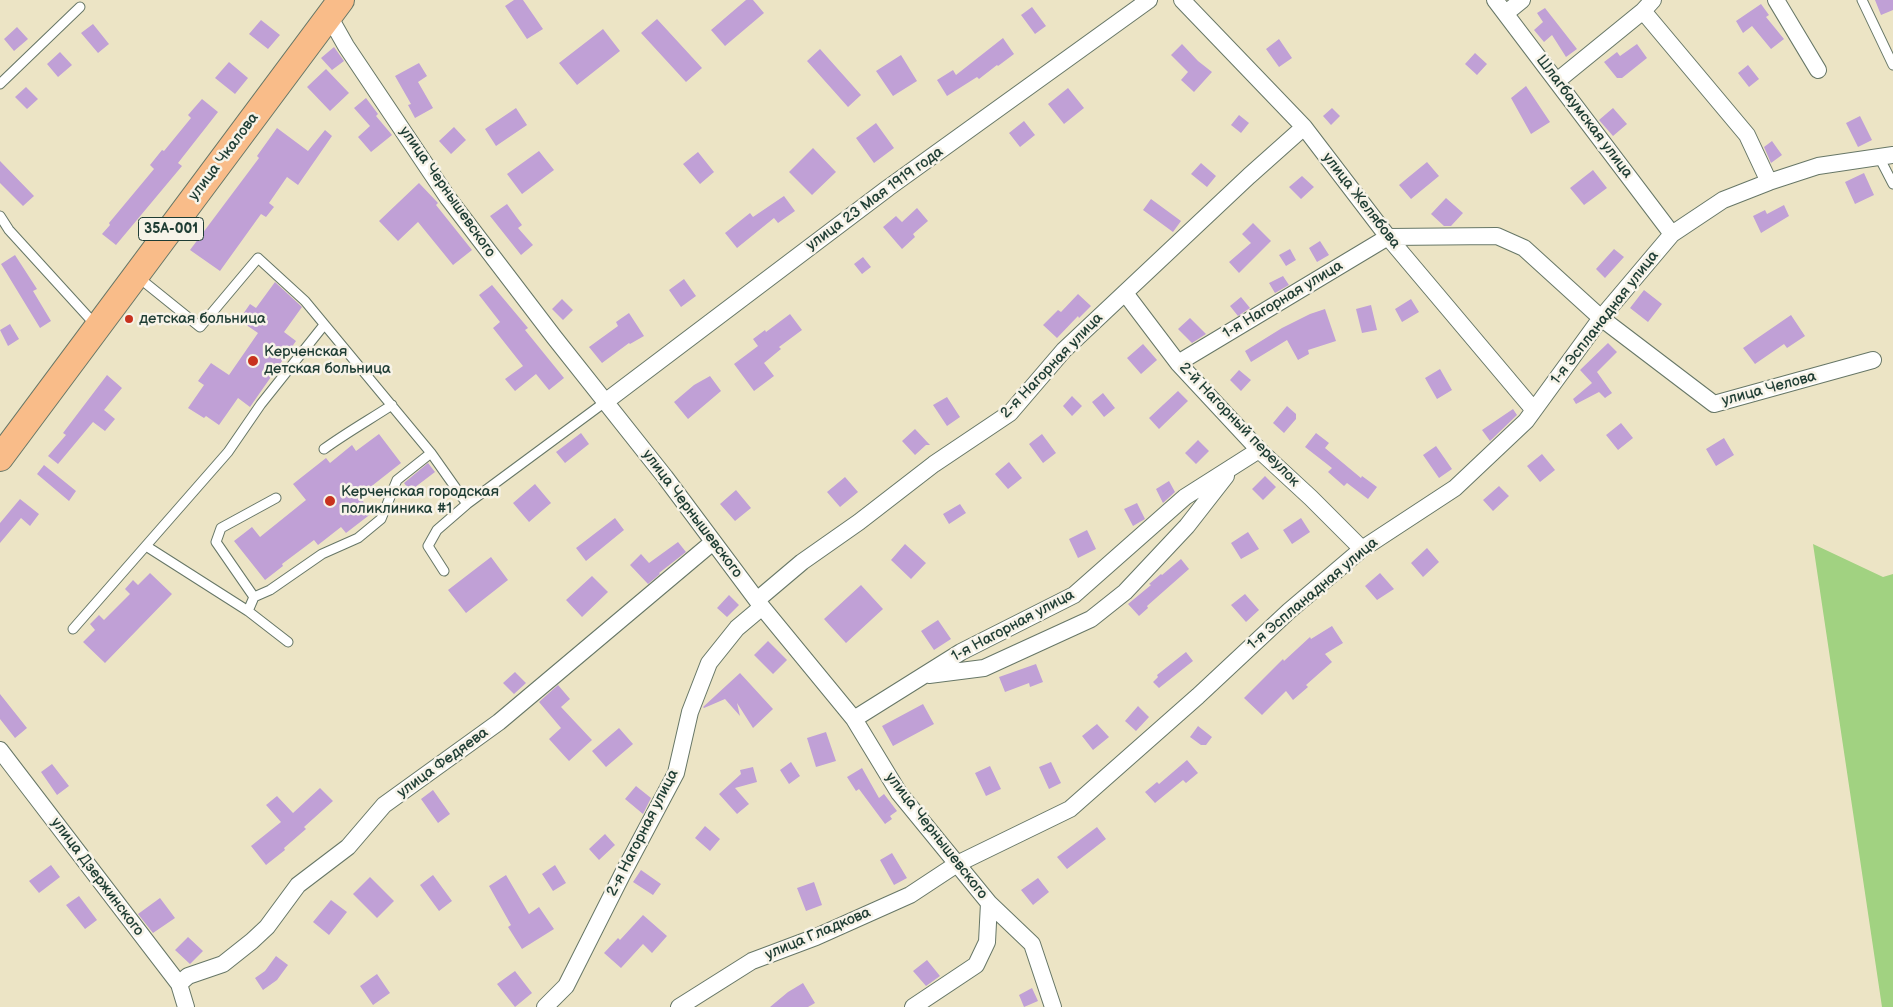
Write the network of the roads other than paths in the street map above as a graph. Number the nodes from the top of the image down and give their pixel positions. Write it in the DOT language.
graph roads {
  1 [pos="1149,0"];
  2 [pos="1182,0"];
  3 [pos="1495,0"];
  4 [pos="1522,0"];
  5 [pos="1776,0"];
  6 [pos="1862,0"];
  7 [pos="329,5"];
  8 [pos="1648,5"];
  9 [pos="80,7"];
  10 [pos="1506,13"];
  11 [pos="1893,65"];
  12 [pos="1818,70"];
  13 [pos="1557,81"];
  14 [pos="0,84"];
  15 [pos="1304,127"];
  16 [pos="1886,156"];
  17 [pos="1770,182"];
  18 [pos="1893,184"];
  19 [pos="0,216"];
  20 [pos="1672,234"];
  21 [pos="1388,237"];
  22 [pos="133,273"];
  23 [pos="1125,293"];
  24 [pos="1601,318"];
  25 [pos="95,323"];
  26 [pos="324,325"];
  27 [pos="1873,360"];
  28 [pos="1178,364"];
  29 [pos="604,402"];
  30 [pos="392,405"];
  31 [pos="1533,409"];
  32 [pos="0,443"];
  33 [pos="324,449"];
  34 [pos="1259,450"];
  35 [pos="430,453"];
  36 [pos="0,458"];
  37 [pos="1232,468"];
  38 [pos="276,498"];
  39 [pos="467,504"];
  40 [pos="713,542"];
  41 [pos="146,546"];
  42 [pos="1362,548"];
  43 [pos="444,571"];
  44 [pos="254,597"];
  45 [pos="759,604"];
  46 [pos="248,611"];
  47 [pos="73,629"];
  48 [pos="288,642"];
  49 [pos="924,675"];
  50 [pos="854,720"];
  51 [pos="0,750"];
  52 [pos="957,864"];
  53 [pos="989,903"];
  54 [pos="179,984"];
  55 [pos="186,1007"];
  56 [pos="545,1007"];
  57 [pos="679,1007"];
  58 [pos="912,1007"];
  59 [pos="1053,1007"];
  1 -- 29 [label="street, улица 23 Мая 1919 года"];
  2 -- 15 [label="street, улица Желябова"];
  3 -- 10 [label="street, Шлагбаумская улица"];
  4 -- 10 [label="street"];
  5 -- 12 [label="street"];
  6 -- 11 [label="lane"];
  7 -- 22 [label="main road, улица Чкалова / 35А-001"];
  7 -- 29 [label="street, улица Чернышевского"];
  8 -- 13 [label="street"];
  8 -- 17 [label="street"];
  9 -- 14 [label="lane"];
  10 -- 13 [label="street, Шлагбаумская улица"];
  13 -- 20 [label="street, Шлагбаумская улица"];
  15 -- 21 [label="street, улица Желябова"];
  15 -- 23 [label="street, 2-я Нагорная улица"];
  16 -- 17 [label="street, 1-я Эспланадная улица"];
  16 -- 18 [label="lane"];
  17 -- 20 [label="street, 1-я Эспланадная улица"];
  19 -- 25 [label="lane"];
  20 -- 24 [label="street, 1-я Эспланадная улица"];
  21 -- 24 [label="street"];
  21 -- 28 [label="street, 1-я Нагорная улица"];
  21 -- 31 [label="street, улица Желябова"];
  22 -- 25 [label="main road, улица Чкалова / 35А-001"];
  22 -- 26 [label="lane"];
  23 -- 28 [label="street, 2-й Нагорный переулок"];
  23 -- 45 [label="street, 2-я Нагорная улица"];
  24 -- 27 [label="street, улица Челова"];
  24 -- 31 [label="street, 1-я Эспланадная улица"];
  25 -- 32 [label="main road, улица Чкалова / 35А-001"];
  25 -- 36 [label="main road, улица Чкалова / 35А-001"];
  26 -- 30 [label="lane"];
  26 -- 41 [label="lane"];
  28 -- 34 [label="street, 2-й Нагорный переулок"];
  29 -- 39 [label="lane"];
  29 -- 40 [label="street, улица Чернышевского"];
  30 -- 33 [label="lane"];
  30 -- 35 [label="lane"];
  31 -- 42 [label="street, 1-я Эспланадная улица"];
  34 -- 37 [label="street, 1-я Нагорная улица"];
  34 -- 42 [label="street, 2-й Нагорный переулок"];
  35 -- 39 [label="lane"];
  35 -- 44 [label="lane"];
  37 -- 49 [label="street, 1-я Нагорная улица"];
  37 -- 49 [label="street"];
  38 -- 44 [label="lane"];
  39 -- 43 [label="lane"];
  40 -- 45 [label="street, улица Чернышевского"];
  40 -- 54 [label="street, улица Федяева"];
  41 -- 46 [label="lane"];
  41 -- 47 [label="lane"];
  42 -- 52 [label="street, 1-я Эспланадная улица"];
  44 -- 46 [label="lane"];
  45 -- 50 [label="street, улица Чернышевского"];
  45 -- 56 [label="street, 2-я Нагорная улица"];
  46 -- 48 [label="lane"];
  49 -- 50 [label="street, 1-я Нагорная улица"];
  50 -- 52 [label="street, улица Чернышевского"];
  51 -- 54 [label="street, улица Дзержинского"];
  52 -- 53 [label="street, улица Чернышевского"];
  52 -- 57 [label="street, улица Гладкова"];
  53 -- 58 [label="street"];
  53 -- 59 [label="street, улица Чернышевского"];
  54 -- 55 [label="street, улица Дзержинского"];
}
